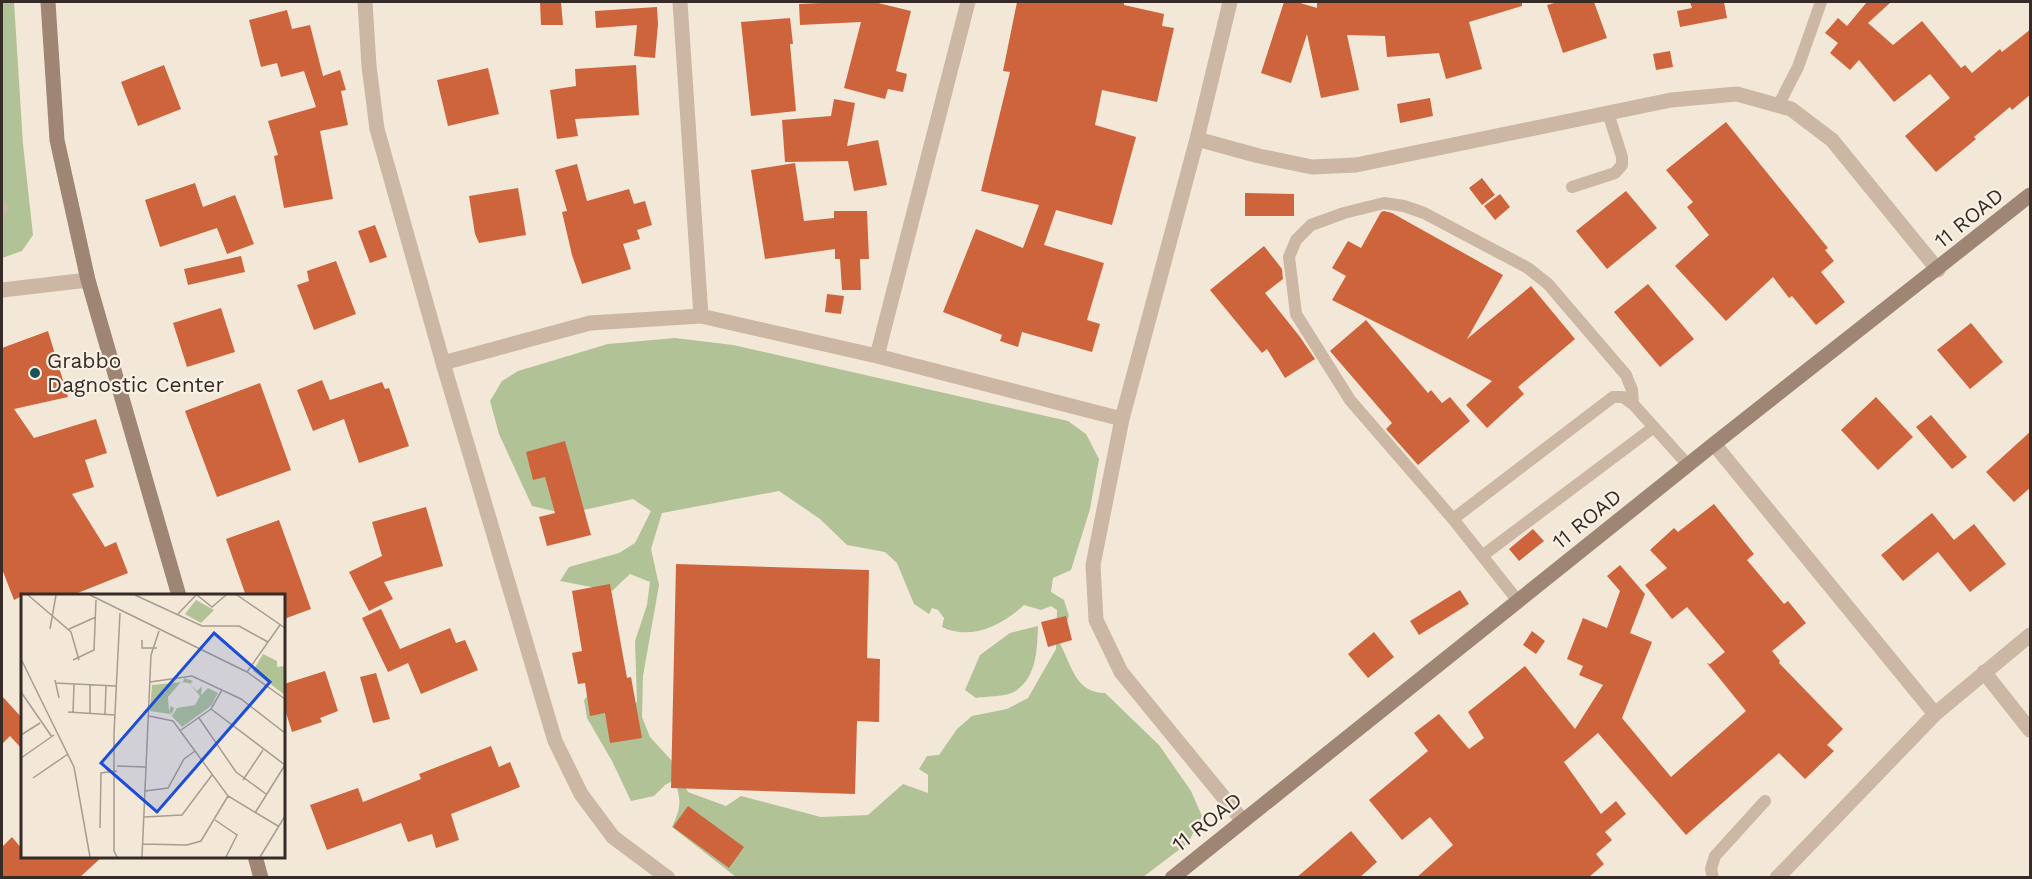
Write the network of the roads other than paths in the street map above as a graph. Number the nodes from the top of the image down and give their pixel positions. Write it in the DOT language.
graph roads {
  1 [pos="48,2"];
  2 [pos="365,2"];
  3 [pos="680,2"];
  4 [pos="968,2"];
  5 [pos="1230,2"];
  6 [pos="1821,2"];
  7 [pos="1778,106"];
  8 [pos="1608,113"];
  9 [pos="1197,139"];
  10 [pos="1572,187"];
  11 [pos="2031,195"];
  12 [pos="1938,270"];
  13 [pos="87,280"];
  14 [pos="2,290"];
  15 [pos="701,316"];
  16 [pos="877,356"];
  17 [pos="443,363"];
  18 [pos="1633,404"];
  19 [pos="1122,419"];
  20 [pos="1654,427"];
  21 [pos="1714,444"];
  22 [pos="1689,465"];
  23 [pos="1453,519"];
  24 [pos="1482,556"];
  25 [pos="178,594"];
  26 [pos="1518,601"];
  27 [pos="2031,635"];
  28 [pos="1984,672"];
  29 [pos="1935,714"];
  30 [pos="2031,730"];
  31 [pos="1765,801"];
  32 [pos="1243,821"];
  33 [pos="256,858"];
  34 [pos="261,878"];
  35 [pos="668,878"];
  36 [pos="1172,878"];
  37 [pos="1713,878"];
  38 [pos="1777,878"];
  1 -- 13 [label="street"];
  2 -- 17 [label="street"];
  3 -- 15 [label="street"];
  4 -- 16 [label="street"];
  5 -- 9 [label="street"];
  6 -- 7 [label="lane"];
  7 -- 8 [label="street"];
  7 -- 12 [label="street"];
  8 -- 9 [label="street"];
  8 -- 10 [label="lane"];
  9 -- 19 [label="street"];
  11 -- 12 [label="street, 11 ROAD"];
  12 -- 21 [label="street, 11 ROAD"];
  13 -- 14 [label="street"];
  13 -- 25 [label="street"];
  15 -- 16 [label="street"];
  15 -- 17 [label="street"];
  16 -- 19 [label="street"];
  17 -- 35 [label="street"];
  18 -- 20 [label="lane"];
  18 -- 23 [label="lane"];
  18 -- 23 [label="lane"];
  19 -- 32 [label="street"];
  20 -- 22 [label="lane"];
  20 -- 24 [label="lane"];
  21 -- 22 [label="street, 11 ROAD"];
  21 -- 29 [label="street"];
  22 -- 26 [label="street, 11 ROAD"];
  23 -- 24 [label="lane"];
  24 -- 26 [label="lane"];
  26 -- 32 [label="street, 11 ROAD"];
  27 -- 28 [label="street"];
  28 -- 29 [label="street"];
  28 -- 30 [label="street"];
  29 -- 38 [label="street"];
  31 -- 37 [label="lane"];
  32 -- 36 [label="street, 11 ROAD"];
  33 -- 34 [label="street"];
}
